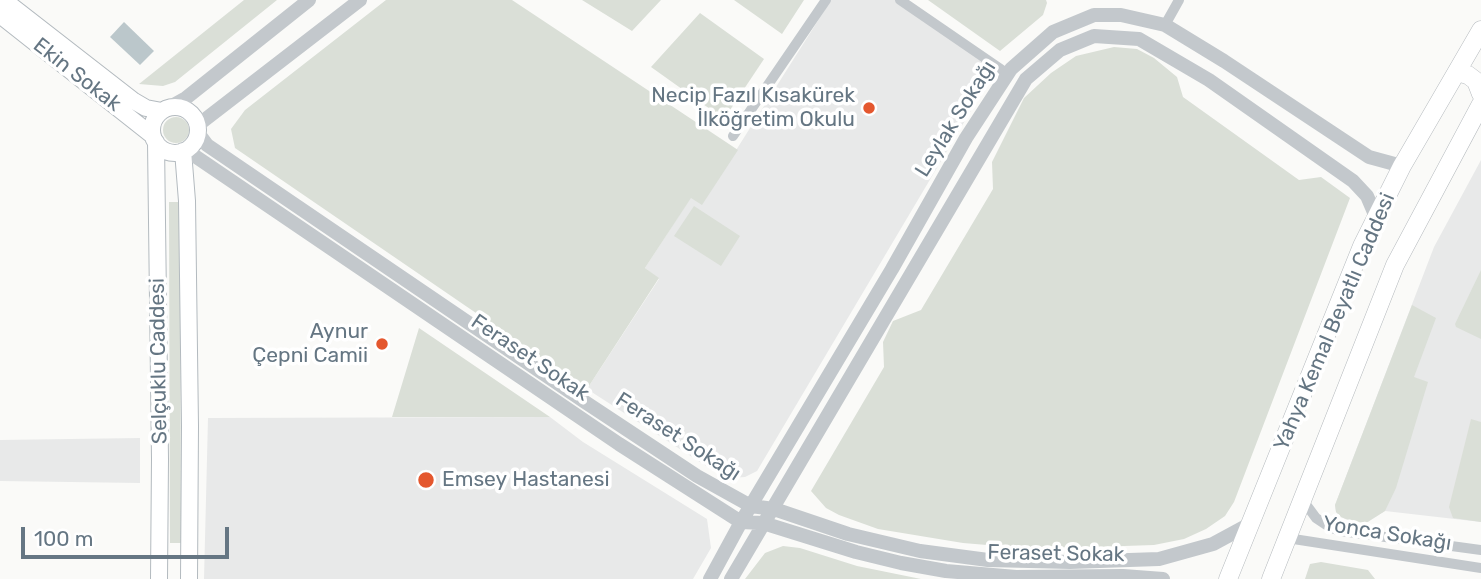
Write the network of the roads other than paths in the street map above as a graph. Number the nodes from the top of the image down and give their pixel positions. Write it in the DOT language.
graph roads {
  1 [pos="4,0"];
  2 [pos="309,0"];
  3 [pos="360,0"];
  4 [pos="826,0"];
  5 [pos="901,0"];
  6 [pos="1179,0"];
  7 [pos="0,15"];
  8 [pos="1165,25"];
  9 [pos="1481,30"];
  10 [pos="1457,72"];
  11 [pos="1007,74"];
  12 [pos="1481,94"];
  13 [pos="1481,104"];
  14 [pos="165,109"];
  15 [pos="198,129"];
  16 [pos="733,136"];
  17 [pos="155,139"];
  18 [pos="184,151"];
  19 [pos="1402,166"];
  20 [pos="1376,217"];
  21 [pos="1301,499"];
  22 [pos="751,506"];
  23 [pos="774,509"];
  24 [pos="741,522"];
  25 [pos="763,523"];
  26 [pos="1250,524"];
  27 [pos="1287,538"];
  28 [pos="1481,550"];
  29 [pos="1481,568"];
  30 [pos="159,579"];
  31 [pos="189,579"];
  32 [pos="710,579"];
  33 [pos="730,579"];
  34 [pos="1163,579"];
  35 [pos="1228,579"];
  36 [pos="1271,579"];
  1 -- 14 [label="main road, Ekin Sokak"];
  2 -- 14 [label="street"];
  3 -- 15 [label="street"];
  4 -- 16 [label="street"];
  5 -- 11 [label="street"];
  6 -- 8 [label="street"];
  7 -- 17 [label="main road, Ekin Sokak"];
  8 -- 11 [label="street, Leylak Sokağı"];
  8 -- 19 [label="street, Leylak Sokağı"];
  9 -- 10 [label="main road, Yahya Kemal Beyatlı Caddesi"];
  10 -- 12 [label="main road"];
  10 -- 19 [label="main road, Yahya Kemal Beyatlı Caddesi"];
  11 -- 22 [label="street, Leylak Sokağı"];
  13 -- 21 [label="main road, Yahya Kemal Beyatlı Caddesi"];
  14 -- 15 [label="main road"];
  14 -- 17 [label="main road"];
  15 -- 18 [label="main road"];
  15 -- 22 [label="street, Feraset Sokağı"];
  17 -- 18 [label="main road"];
  17 -- 30 [label="main road, Selçuklu Caddesi"];
  18 -- 24 [label="street, Feraset Sokak"];
  18 -- 31 [label="main road, Selçuklu Caddesi"];
  19 -- 20 [label="main road, Yahya Kemal Beyatlı Caddesi"];
  20 -- 23 [label="street, Leylak Sokağı"];
  20 -- 26 [label="main road, Yahya Kemal Beyatlı Caddesi"];
  21 -- 27 [label="main road, Yahya Kemal Beyatlı Caddesi"];
  21 -- 28 [label="street"];
  22 -- 23 [label="street, Feraset Sokağı"];
  22 -- 24 [label="street, Leylak Sokağı"];
  23 -- 25 [label="street, Leylak Sokağı"];
  23 -- 26 [label="street, Feraset Sokağı"];
  24 -- 25 [label="street, Feraset Sokak"];
  24 -- 32 [label="street, Leylak Sokağı"];
  25 -- 33 [label="street, Leylak Sokağı"];
  25 -- 34 [label="street, Feraset Sokak"];
  26 -- 35 [label="main road, Yahya Kemal Beyatlı Caddesi"];
  27 -- 29 [label="street, Yonca Sokağı"];
  27 -- 36 [label="main road, Yahya Kemal Beyatlı Caddesi"];
}
